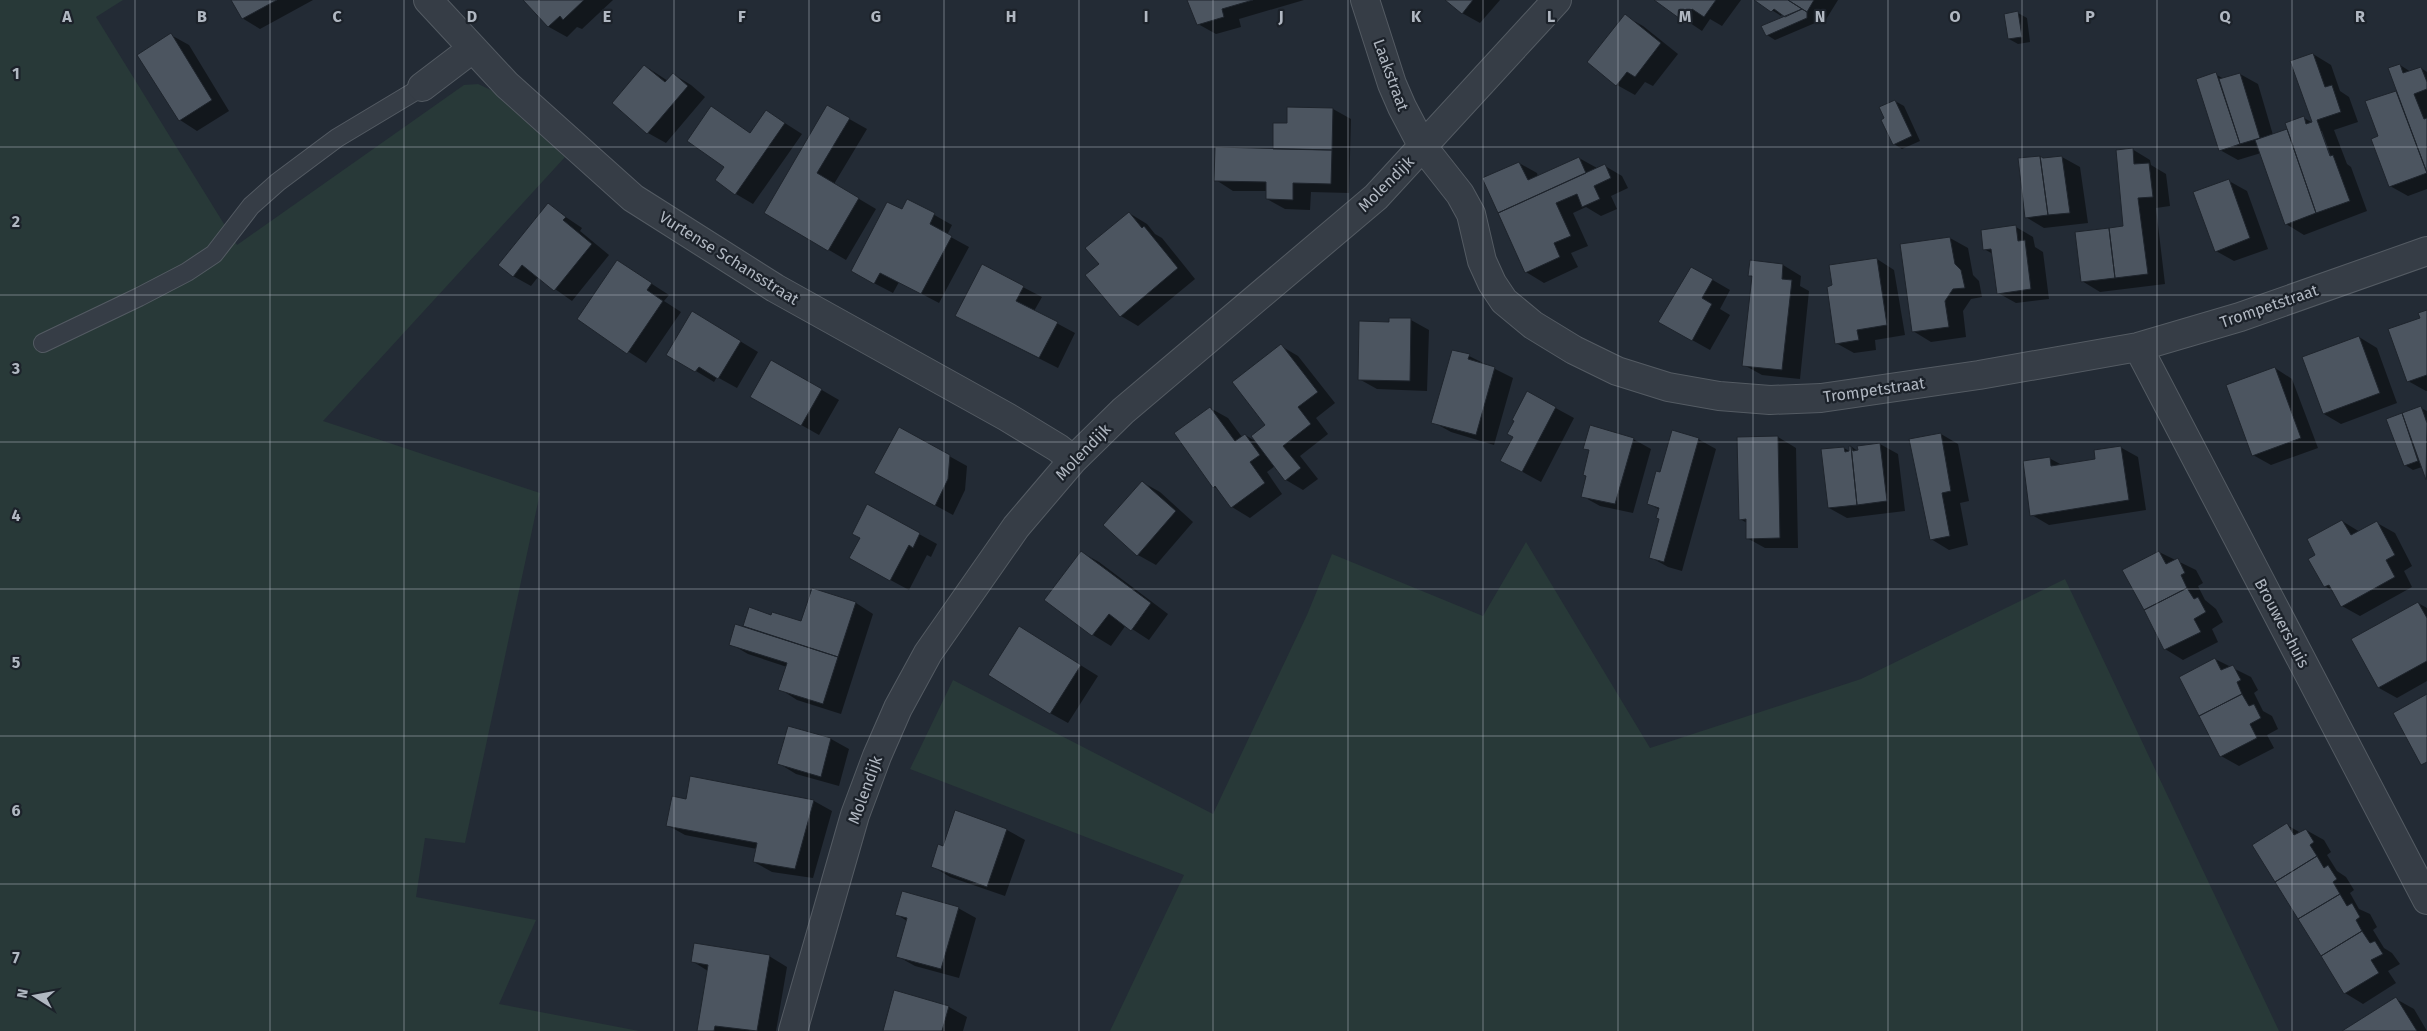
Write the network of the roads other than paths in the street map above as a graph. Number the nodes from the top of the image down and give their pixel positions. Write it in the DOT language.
graph roads {
  1 [pos="428,0"];
  2 [pos="1365,0"];
  3 [pos="1557,0"];
  4 [pos="472,49"];
  5 [pos="422,87"];
  6 [pos="1423,147"];
  7 [pos="2427,251"];
  8 [pos="43,343"];
  9 [pos="2138,347"];
  10 [pos="1073,460"];
  11 [pos="2427,900"];
  12 [pos="793,1031"];
  1 -- 4 [label="street, Vurtense Schansstraat"];
  2 -- 6 [label="street, Laakstraat"];
  3 -- 6 [label="street, Molendijk"];
  4 -- 5 [label="street"];
  4 -- 10 [label="street, Vurtense Schansstraat"];
  5 -- 8 [label="lane"];
  6 -- 9 [label="street, Trompetstraat"];
  6 -- 10 [label="street, Molendijk"];
  7 -- 9 [label="street, Trompetstraat"];
  9 -- 11 [label="street, Brouwershuis"];
  10 -- 12 [label="street, Molendijk"];
}
